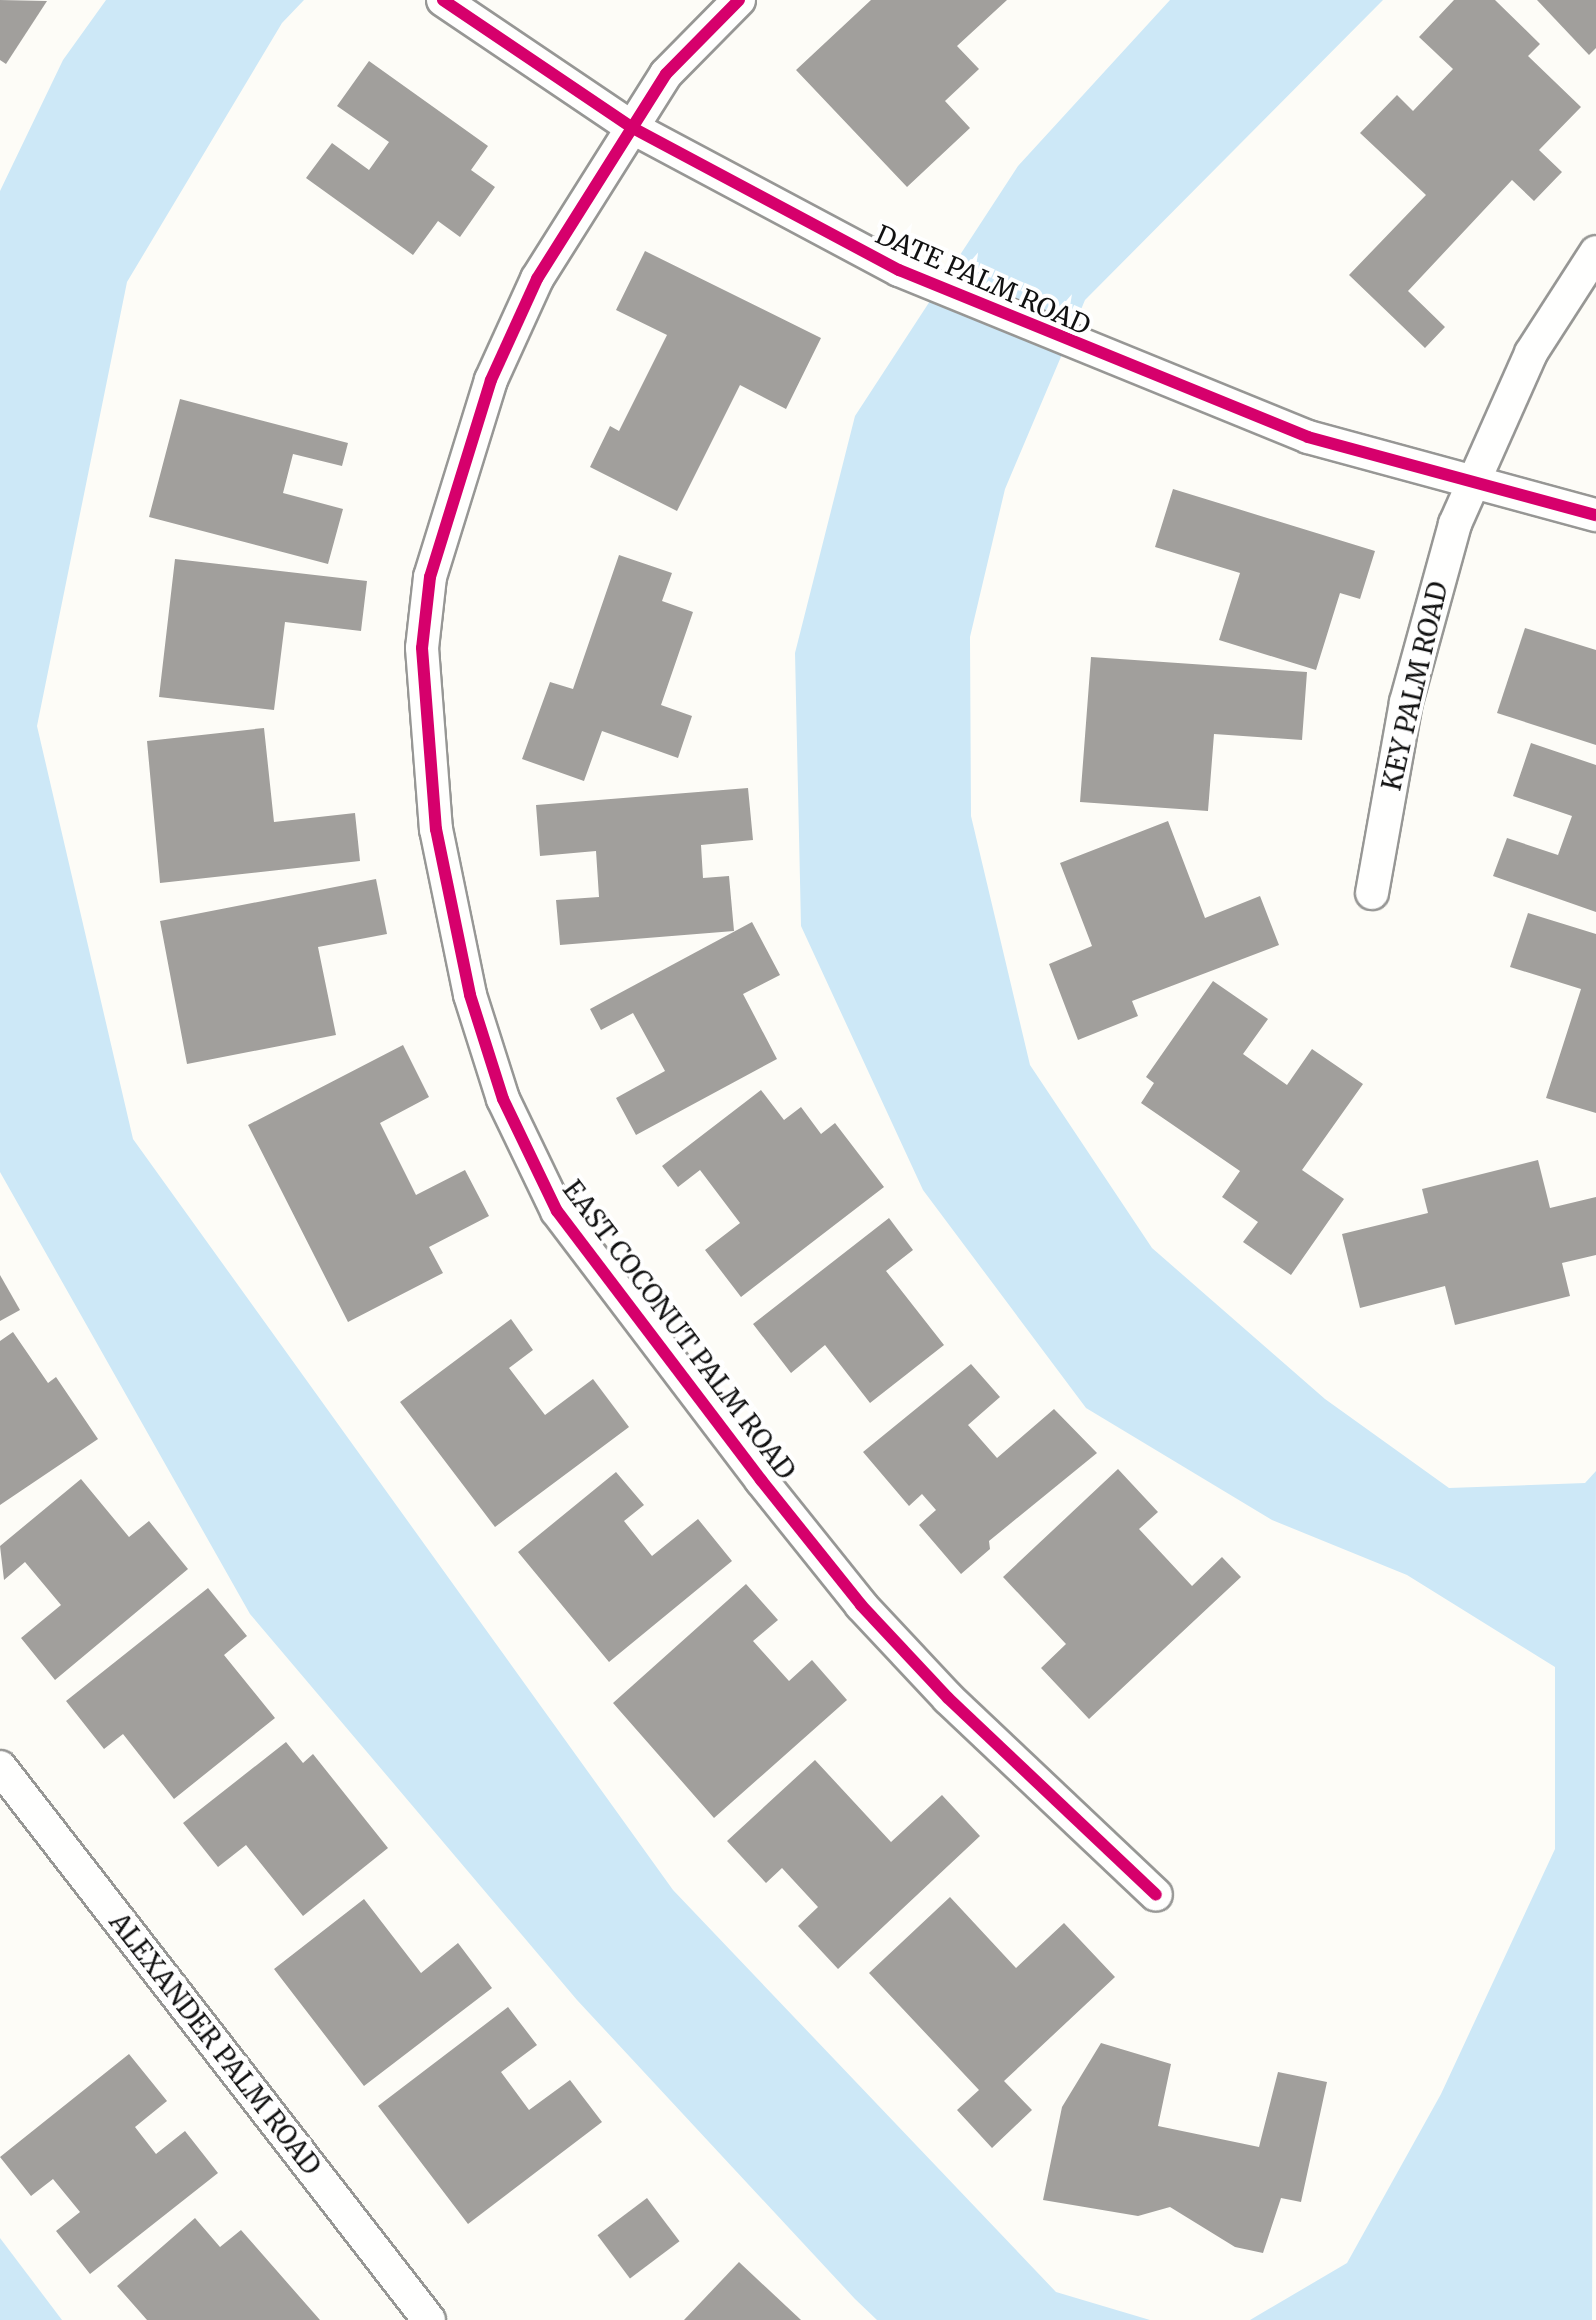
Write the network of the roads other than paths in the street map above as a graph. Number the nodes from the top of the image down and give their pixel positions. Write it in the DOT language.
graph roads {
  1 [pos="443,0"];
  2 [pos="739,0"];
  3 [pos="631,127"];
  4 [pos="1596,252"];
  5 [pos="1470,482"];
  6 [pos="1596,515"];
  7 [pos="1372,893"];
  8 [pos="0,1767"];
  9 [pos="1156,1895"];
  10 [pos="429,2320"];
  1 -- 3 [label="street, DATE PALM ROAD"];
  2 -- 3 [label="street, EAST COCONUT PALM ROAD"];
  3 -- 5 [label="street, DATE PALM ROAD"];
  3 -- 9 [label="street, EAST COCONUT PALM ROAD"];
  4 -- 5 [label="street, KEY PALM ROAD"];
  5 -- 6 [label="street, DATE PALM ROAD"];
  5 -- 7 [label="street, KEY PALM ROAD"];
  8 -- 10 [label="street, ALEXANDER PALM ROAD"];
}
